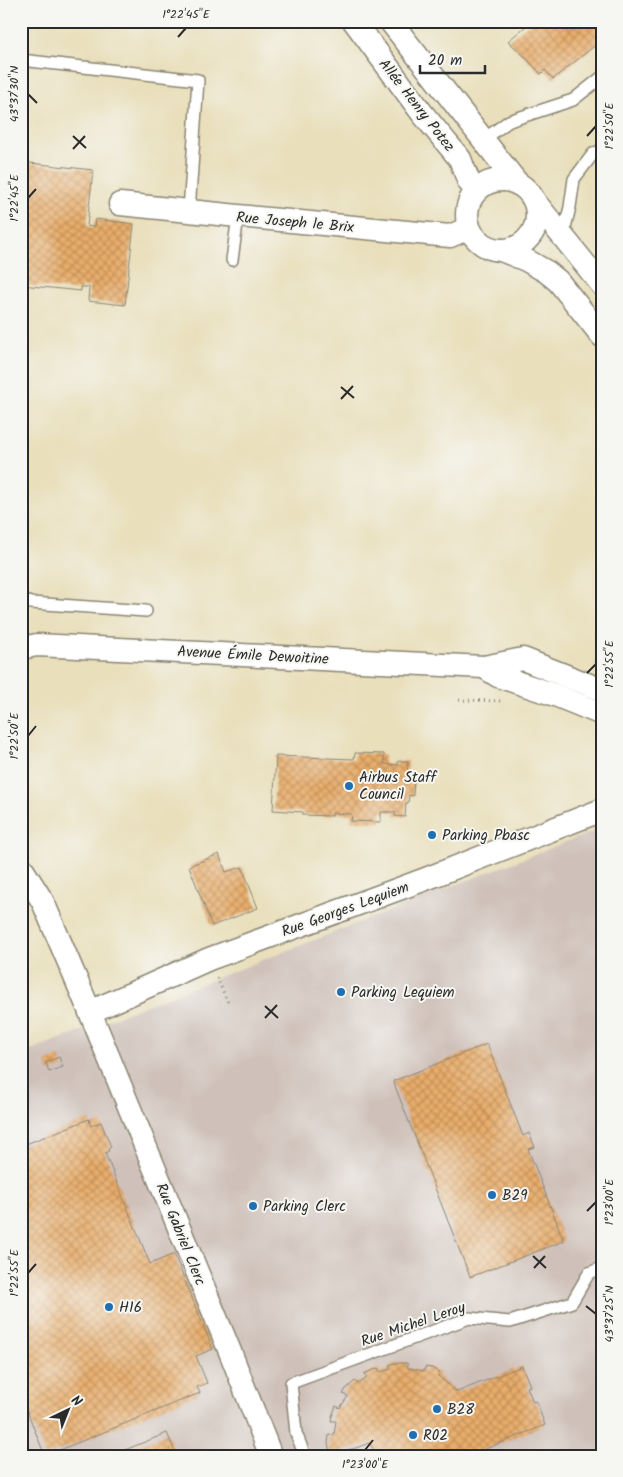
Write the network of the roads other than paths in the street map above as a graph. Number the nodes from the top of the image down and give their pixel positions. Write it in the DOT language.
graph roads {
  1 [pos="354,21"];
  2 [pos="390,21"];
  3 [pos="21,60"];
  4 [pos="602,77"];
  5 [pos="483,140"];
  6 [pos="602,150"];
  7 [pos="518,184"];
  8 [pos="477,190"];
  9 [pos="535,202"];
  10 [pos="120,204"];
  11 [pos="189,211"];
  12 [pos="238,216"];
  13 [pos="469,228"];
  14 [pos="562,236"];
  15 [pos="501,250"];
  16 [pos="232,260"];
  17 [pos="602,285"];
  18 [pos="602,336"];
  19 [pos="21,600"];
  20 [pos="146,611"];
  21 [pos="21,648"];
  22 [pos="484,667"];
  23 [pos="602,690"];
  24 [pos="602,714"];
  25 [pos="602,810"];
  26 [pos="21,867"];
  27 [pos="90,1012"];
  28 [pos="602,1268"];
  29 [pos="271,1456"];
  30 [pos="305,1456"];
  1 -- 8 [label="street, Allée Henry Potez"];
  2 -- 5 [label="street, Allée Henry Potez"];
  3 -- 11 [label="lane"];
  4 -- 5 [label="lane"];
  5 -- 7 [label="street, Allée Henry Potez"];
  6 -- 14 [label="lane"];
  7 -- 8 [label="street"];
  7 -- 9 [label="street"];
  8 -- 13 [label="street"];
  9 -- 14 [label="street"];
  9 -- 15 [label="street"];
  10 -- 11 [label="street, Rue Joseph le Brix"];
  11 -- 12 [label="street, Rue Joseph le Brix"];
  12 -- 13 [label="street, Rue Joseph le Brix"];
  12 -- 16 [label="lane"];
  13 -- 15 [label="street"];
  14 -- 17 [label="street"];
  15 -- 18 [label="street"];
  19 -- 20 [label="lane"];
  21 -- 22 [label="street, Avenue Émile Dewoitine"];
  22 -- 23 [label="street, Avenue Émile Dewoitine"];
  22 -- 24 [label="street, Avenue Émile Dewoitine"];
  25 -- 27 [label="street, Rue Georges Lequiem"];
  26 -- 27 [label="street, Rue Gabriel Clerc"];
  27 -- 29 [label="street, Rue Gabriel Clerc"];
  28 -- 30 [label="lane, Rue Michel Leroy"];
}
